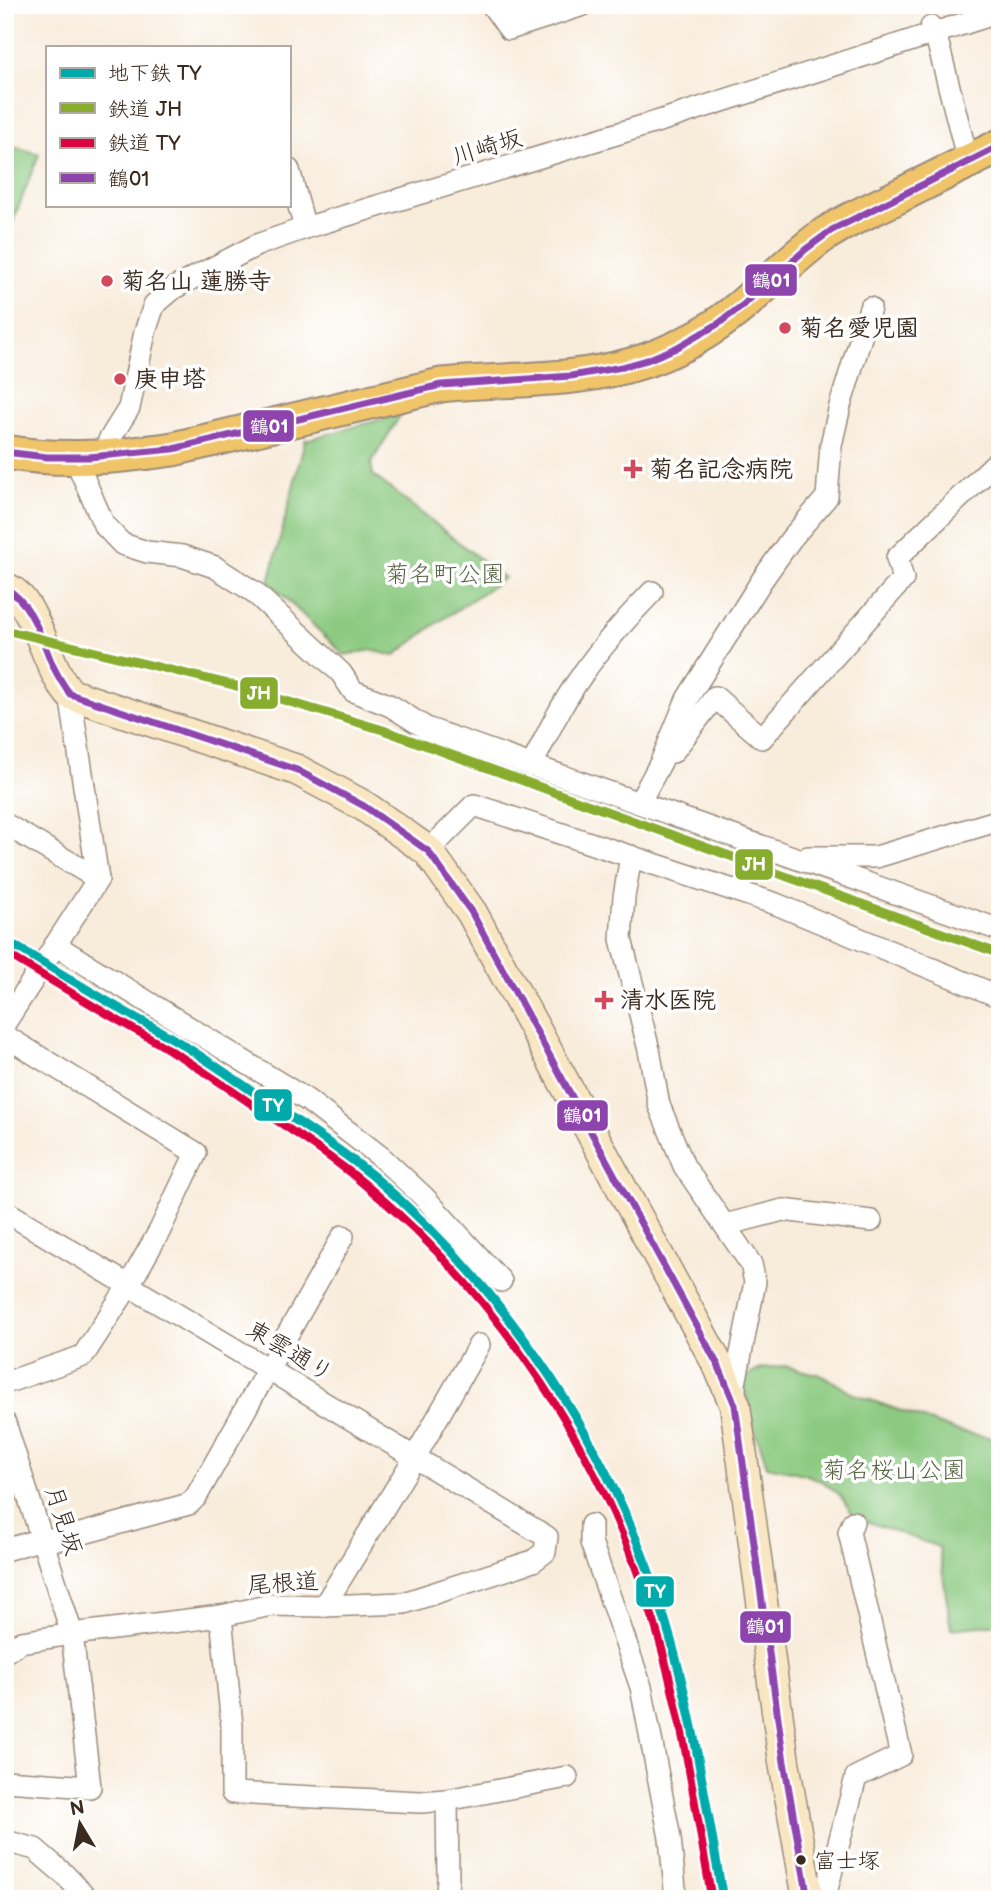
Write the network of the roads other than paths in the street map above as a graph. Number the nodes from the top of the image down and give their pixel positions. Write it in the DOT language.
graph roads {
  1 [pos="492,5"];
  2 [pos="583,5"];
  3 [pos="1000,12"];
  4 [pos="933,30"];
  5 [pos="1000,146"];
  6 [pos="968,161"];
  7 [pos="290,174"];
  8 [pos="305,228"];
  9 [pos="870,308"];
  10 [pos="5,452"];
  11 [pos="109,457"];
  12 [pos="75,458"];
  13 [pos="1000,459"];
  14 [pos="5,588"];
  15 [pos="652,592"];
  16 [pos="71,694"];
  17 [pos="661,762"];
  18 [pos="531,765"];
  19 [pos="639,803"];
  20 [pos="1000,820"];
  21 [pos="5,824"];
  22 [pos="428,851"];
  23 [pos="631,856"];
  24 [pos="792,857"];
  25 [pos="98,879"];
  26 [pos="1000,930"];
  27 [pos="55,945"];
  28 [pos="1000,997"];
  29 [pos="5,1023"];
  30 [pos="5,1036"];
  31 [pos="5,1211"];
  32 [pos="872,1221"];
  33 [pos="724,1225"];
  34 [pos="344,1236"];
  35 [pos="501,1280"];
  36 [pos="129,1285"];
  37 [pos="479,1345"];
  38 [pos="267,1368"];
  39 [pos="5,1383"];
  40 [pos="735,1405"];
  41 [pos="5,1423"];
  42 [pos="415,1457"];
  43 [pos="853,1522"];
  44 [pos="591,1525"];
  45 [pos="547,1537"];
  46 [pos="43,1539"];
  47 [pos="5,1550"];
  48 [pos="324,1606"];
  49 [pos="221,1616"];
  50 [pos="72,1634"];
  51 [pos="5,1652"];
  52 [pos="567,1777"];
  53 [pos="5,1781"];
  54 [pos="447,1800"];
  55 [pos="5,1841"];
  56 [pos="807,1895"];
  57 [pos="88,1899"];
  58 [pos="446,1899"];
  59 [pos="676,1899"];
  1 -- 2 [label="street"];
  3 -- 4 [label="street, 川崎坂"];
  4 -- 6 [label="street"];
  4 -- 8 [label="street, 川崎坂"];
  5 -- 6 [label="main road"];
  6 -- 11 [label="main road"];
  7 -- 8 [label="street"];
  8 -- 11 [label="street, 川崎坂"];
  9 -- 17 [label="street"];
  10 -- 12 [label="main road"];
  11 -- 12 [label="main road"];
  12 -- 18 [label="street"];
  13 -- 17 [label="street"];
  14 -- 16 [label="street"];
  15 -- 18 [label="street"];
  16 -- 22 [label="street"];
  16 -- 25 [label="street"];
  17 -- 19 [label="street"];
  18 -- 19 [label="street"];
  19 -- 24 [label="street"];
  20 -- 24 [label="street"];
  21 -- 25 [label="street"];
  22 -- 23 [label="street"];
  22 -- 40 [label="street"];
  23 -- 28 [label="street"];
  23 -- 33 [label="street"];
  24 -- 26 [label="street"];
  25 -- 27 [label="street"];
  27 -- 29 [label="street"];
  27 -- 35 [label="street"];
  30 -- 36 [label="street"];
  31 -- 36 [label="street, 東雲通り"];
  32 -- 33 [label="street"];
  33 -- 40 [label="street"];
  34 -- 38 [label="street"];
  36 -- 38 [label="street, 東雲通り"];
  36 -- 39 [label="street"];
  37 -- 42 [label="street"];
  38 -- 42 [label="street, 東雲通り"];
  38 -- 46 [label="street"];
  40 -- 56 [label="street"];
  41 -- 46 [label="street, 月見坂"];
  42 -- 45 [label="street, 東雲通り"];
  42 -- 48 [label="street"];
  43 -- 56 [label="street"];
  44 -- 59 [label="street"];
  45 -- 48 [label="street, 尾根道"];
  46 -- 47 [label="street"];
  46 -- 50 [label="street, 月見坂"];
  48 -- 49 [label="street, 尾根道"];
  49 -- 50 [label="street, 尾根道"];
  49 -- 54 [label="street"];
  50 -- 51 [label="street, 尾根道"];
  50 -- 53 [label="street, 月見坂"];
  52 -- 54 [label="street"];
  54 -- 58 [label="street"];
  55 -- 57 [label="street"];
}
